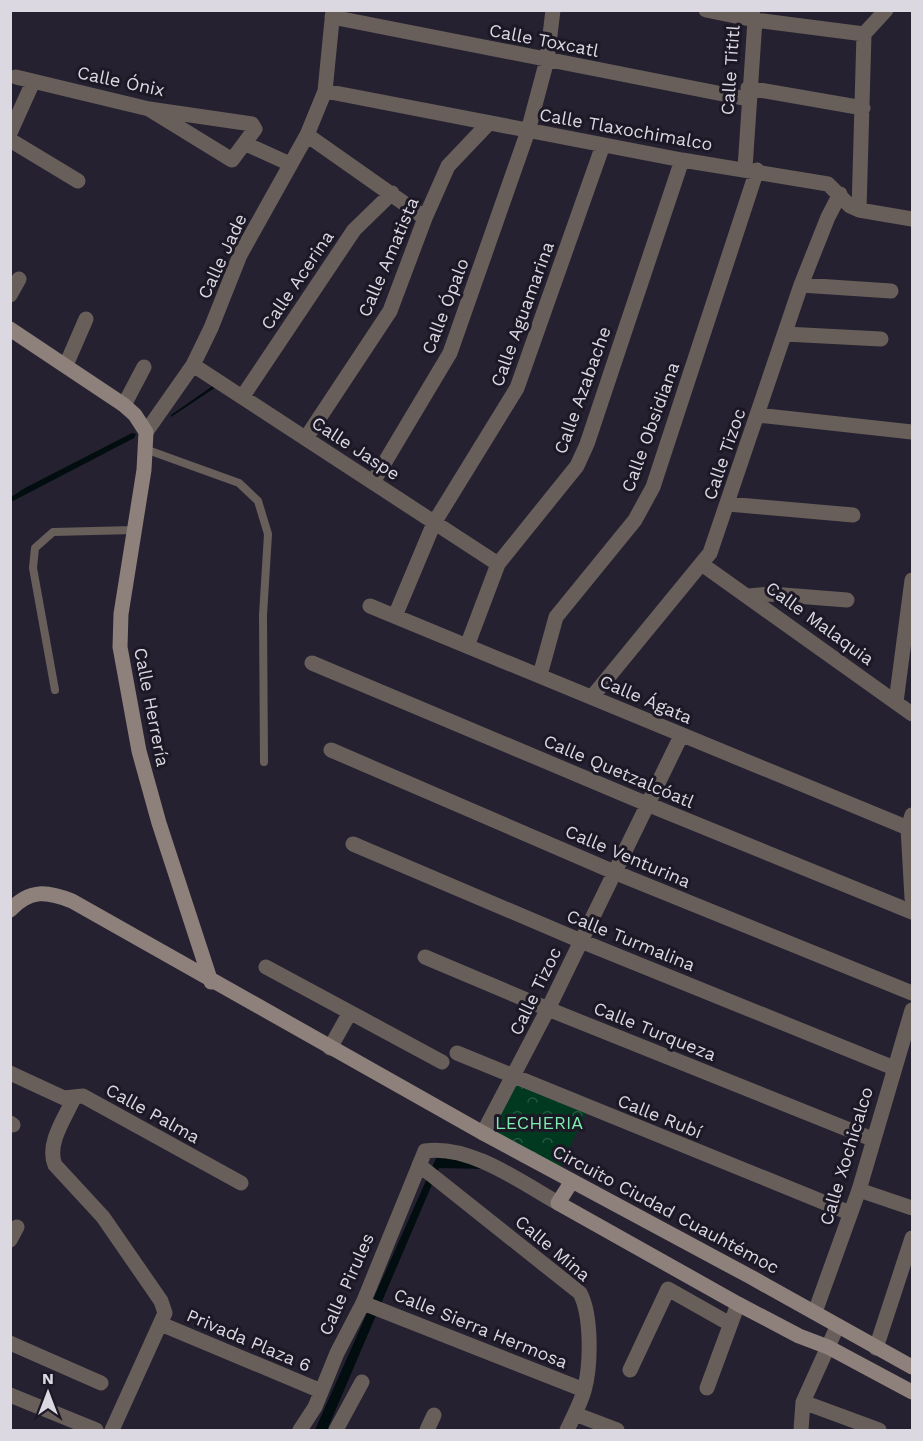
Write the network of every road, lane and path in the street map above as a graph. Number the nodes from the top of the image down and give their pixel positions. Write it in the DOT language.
graph roads {
  1 [pos="553,10"];
  2 [pos="706,10"];
  3 [pos="886,10"];
  4 [pos="333,14"];
  5 [pos="753,15"];
  6 [pos="864,34"];
  7 [pos="547,60"];
  8 [pos="16,77"];
  9 [pos="33,82"];
  10 [pos="325,91"];
  11 [pos="748,94"];
  12 [pos="863,108"];
  13 [pos="149,109"];
  14 [pos="488,124"];
  15 [pos="528,131"];
  16 [pos="10,133"];
  17 [pos="307,135"];
  18 [pos="10,140"];
  19 [pos="246,144"];
  20 [pos="603,145"];
  21 [pos="682,160"];
  22 [pos="290,164"];
  23 [pos="751,169"];
  24 [pos="78,181"];
  25 [pos="392,193"];
  26 [pos="840,194"];
  27 [pos="859,210"];
  28 [pos="424,218"];
  29 [pos="912,219"];
  30 [pos="19,279"];
  31 [pos="801,285"];
  32 [pos="891,291"];
  33 [pos="10,295"];
  34 [pos="86,319"];
  35 [pos="10,329"];
  36 [pos="785,334"];
  37 [pos="880,339"];
  38 [pos="66,365"];
  39 [pos="193,365"];
  40 [pos="144,367"];
  41 [pos="243,396"];
  42 [pos="124,405"];
  43 [pos="758,415"];
  44 [pos="146,432"];
  45 [pos="912,432"];
  46 [pos="306,438"];
  47 [pos="145,449"];
  48 [pos="373,482"];
  49 [pos="728,504"];
  50 [pos="853,515"];
  51 [pos="434,523"];
  52 [pos="134,530"];
  53 [pos="498,564"];
  54 [pos="703,565"];
  55 [pos="912,580"];
  56 [pos="749,596"];
  57 [pos="847,600"];
  58 [pos="370,606"];
  59 [pos="395,616"];
  60 [pos="467,646"];
  61 [pos="312,663"];
  62 [pos="540,675"];
  63 [pos="55,690"];
  64 [pos="592,697"];
  65 [pos="896,702"];
  66 [pos="912,714"];
  67 [pos="681,736"];
  68 [pos="331,750"];
  69 [pos="264,762"];
  70 [pos="646,804"];
  71 [pos="910,822"];
  72 [pos="353,844"];
  73 [pos="614,872"];
  74 [pos="912,898"];
  75 [pos="10,910"];
  76 [pos="912,912"];
  77 [pos="581,941"];
  78 [pos="425,957"];
  79 [pos="266,967"];
  80 [pos="211,982"];
  81 [pos="912,993"];
  82 [pos="548,1009"];
  83 [pos="912,1010"];
  84 [pos="349,1014"];
  85 [pos="330,1048"];
  86 [pos="457,1053"];
  87 [pos="442,1062"];
  88 [pos="894,1068"];
  89 [pos="10,1073"];
  90 [pos="513,1078"];
  91 [pos="74,1098"];
  92 [pos="483,1133"];
  93 [pos="872,1140"];
  94 [pos="427,1167"];
  95 [pos="572,1181"];
  96 [pos="241,1183"];
  97 [pos="859,1190"];
  98 [pos="558,1203"];
  99 [pos="912,1208"];
  100 [pos="850,1213"];
  101 [pos="912,1238"];
  102 [pos="738,1304"];
  103 [pos="372,1306"];
  104 [pos="815,1312"];
  105 [pos="161,1324"];
  106 [pos="730,1324"];
  107 [pos="837,1327"];
  108 [pos="10,1343"];
  109 [pos="828,1347"];
  110 [pos="876,1348"];
  111 [pos="912,1367"];
  112 [pos="630,1370"];
  113 [pos="362,1382"];
  114 [pos="100,1383"];
  115 [pos="707,1388"];
  116 [pos="584,1390"];
  117 [pos="321,1392"];
  118 [pos="912,1392"];
  119 [pos="10,1395"];
  120 [pos="803,1402"];
  121 [pos="575,1414"];
  122 [pos="434,1415"];
  123 [pos="96,1431"];
  124 [pos="112,1431"];
  125 [pos="300,1431"];
  126 [pos="336,1431"];
  127 [pos="427,1431"];
  128 [pos="567,1431"];
  129 [pos="617,1431"];
  130 [pos="801,1431"];
  131 [pos="879,1431"];
  1 -- 7 [label="street, Calle Ópalo"];
  2 -- 5 [label="street"];
  3 -- 6 [label="street"];
  4 -- 7 [label="street, Calle Toxcatl"];
  4 -- 10 [label="street, Calle Jade"];
  5 -- 6 [label="street"];
  5 -- 11 [label="street, Calle Tititl"];
  6 -- 12 [label="street"];
  7 -- 11 [label="street, Calle Toxcatl"];
  7 -- 15 [label="street, Calle Ópalo"];
  8 -- 9 [label="street, Calle Ónix"];
  9 -- 13 [label="street, Calle Ónix"];
  9 -- 16 [label="street"];
  10 -- 14 [label="street, Calle Tlaxochimalco"];
  10 -- 17 [label="street, Calle Jade"];
  11 -- 12 [label="street, Calle Toxcatl"];
  11 -- 23 [label="street, Calle Tititl"];
  12 -- 27 [label="street"];
  13 -- 19 [label="street"];
  13 -- 19 [label="street, Calle Ónix"];
  14 -- 15 [label="street, Calle Tlaxochimalco"];
  14 -- 28 [label="street, Calle Amatista"];
  15 -- 20 [label="street, Calle Tlaxochimalco"];
  15 -- 48 [label="street, Calle Ópalo"];
  17 -- 22 [label="street, Calle Jade"];
  17 -- 25 [label="street"];
  18 -- 24 [label="street"];
  19 -- 22 [label="street"];
  20 -- 21 [label="street, Calle Tlaxochimalco"];
  20 -- 51 [label="street, Calle Aguamarina"];
  21 -- 23 [label="street, Calle Tlaxochimalco"];
  21 -- 53 [label="street, Calle Azabache"];
  22 -- 39 [label="street, Calle Jade"];
  23 -- 26 [label="street, Calle Tlaxochimalco"];
  23 -- 62 [label="street, Calle Obsidiana"];
  25 -- 28 [label="street"];
  25 -- 41 [label="street, Calle Acerina"];
  26 -- 27 [label="street, Calle Tlaxochimalco"];
  26 -- 31 [label="street, Calle Tizoc"];
  27 -- 29 [label="street"];
  28 -- 46 [label="street, Calle Amatista"];
  30 -- 33 [label="street"];
  31 -- 32 [label="street"];
  31 -- 36 [label="street, Calle Tizoc"];
  34 -- 38 [label="street"];
  35 -- 38 [label="main road"];
  36 -- 37 [label="street"];
  36 -- 43 [label="street, Calle Tizoc"];
  38 -- 42 [label="main road"];
  39 -- 41 [label="street, Calle Jaspe"];
  39 -- 44 [label="street, Calle Jade"];
  40 -- 42 [label="street"];
  41 -- 46 [label="street, Calle Jaspe"];
  42 -- 44 [label="main road"];
  43 -- 45 [label="street"];
  43 -- 49 [label="street, Calle Tizoc"];
  44 -- 47 [label="main road, Calle Herrería"];
  46 -- 48 [label="street, Calle Jaspe"];
  47 -- 52 [label="main road, Calle Herrería"];
  47 -- 69 [label="lane"];
  48 -- 51 [label="street, Calle Jaspe"];
  49 -- 50 [label="street"];
  49 -- 54 [label="street, Calle Tizoc"];
  51 -- 53 [label="street, Calle Jaspe"];
  51 -- 59 [label="street, Calle Aguamarina"];
  52 -- 63 [label="lane"];
  52 -- 80 [label="main road, Calle Herrería"];
  53 -- 60 [label="street, Calle Azabache"];
  54 -- 56 [label="street, Calle Malaquia"];
  54 -- 64 [label="street, Calle Tizoc"];
  55 -- 65 [label="street"];
  56 -- 57 [label="street"];
  56 -- 65 [label="street, Calle Malaquia"];
  58 -- 59 [label="street, Calle Ágata"];
  59 -- 60 [label="street, Calle Ágata"];
  60 -- 62 [label="street, Calle Ágata"];
  61 -- 70 [label="street, Calle Quetzalcóatl"];
  62 -- 64 [label="street, Calle Ágata"];
  64 -- 67 [label="street, Calle Ágata"];
  65 -- 66 [label="street, Calle Malaquia"];
  67 -- 70 [label="street, Calle Tizoc"];
  67 -- 71 [label="street, Calle Ágata"];
  68 -- 73 [label="street, Calle Venturina"];
  70 -- 73 [label="street, Calle Tizoc"];
  70 -- 76 [label="street, Calle Quetzalcóatl"];
  71 -- 74 [label="street"];
  72 -- 77 [label="street, Calle Turmalina"];
  73 -- 77 [label="street, Calle Tizoc"];
  73 -- 81 [label="street, Calle Venturina"];
  75 -- 80 [label="main road, Circuito Ciudad Cuauhtémoc"];
  77 -- 82 [label="street, Calle Tizoc"];
  77 -- 88 [label="street, Calle Turmalina"];
  78 -- 82 [label="street, Calle Turqueza"];
  79 -- 84 [label="street"];
  80 -- 85 [label="main road, Circuito Ciudad Cuauhtémoc"];
  82 -- 90 [label="street, Calle Tizoc"];
  82 -- 93 [label="street, Calle Turqueza"];
  83 -- 88 [label="street, Calle Xochicalco"];
  84 -- 85 [label="street"];
  84 -- 87 [label="street"];
  85 -- 92 [label="main road, Circuito Ciudad Cuauhtémoc"];
  86 -- 90 [label="street, Calle Rubí"];
  88 -- 93 [label="street, Calle Xochicalco"];
  89 -- 91 [label="street, Calle Palma"];
  90 -- 92 [label="street, Calle Tizoc"];
  90 -- 100 [label="street, Calle Rubí"];
  91 -- 96 [label="street, Calle Palma"];
  91 -- 105 [label="street"];
  92 -- 95 [label="main road, Circuito Ciudad Cuauhtémoc"];
  93 -- 97 [label="street, Calle Xochicalco"];
  94 -- 98 [label="street"];
  94 -- 103 [label="street, Calle Pirules"];
  94 -- 116 [label="street, Calle Mina"];
  95 -- 98 [label="main road"];
  95 -- 104 [label="main road, Circuito Ciudad Cuauhtémoc"];
  97 -- 99 [label="street"];
  97 -- 100 [label="street, Calle Xochicalco"];
  98 -- 102 [label="main road"];
  100 -- 104 [label="street, Calle Xochicalco"];
  101 -- 110 [label="street"];
  102 -- 106 [label="street"];
  102 -- 109 [label="main road"];
  103 -- 116 [label="street, Calle Sierra Hermosa"];
  103 -- 117 [label="street, Calle Pirules"];
  104 -- 107 [label="main road, Circuito Ciudad Cuauhtémoc"];
  105 -- 117 [label="street, Privada Plaza 6"];
  105 -- 124 [label="street"];
  106 -- 112 [label="street"];
  106 -- 115 [label="street"];
  107 -- 109 [label="street"];
  107 -- 110 [label="main road, Circuito Ciudad Cuauhtémoc"];
  108 -- 114 [label="street"];
  109 -- 118 [label="main road"];
  109 -- 120 [label="street"];
  110 -- 111 [label="main road, Circuito Ciudad Cuauhtémoc"];
  113 -- 126 [label="street"];
  116 -- 121 [label="street, Calle Mina"];
  117 -- 125 [label="street, Calle Pirules"];
  119 -- 123 [label="street"];
  120 -- 130 [label="street"];
  120 -- 131 [label="street"];
  121 -- 128 [label="street, Calle Mina"];
  121 -- 129 [label="street"];
  122 -- 127 [label="street"];
}
